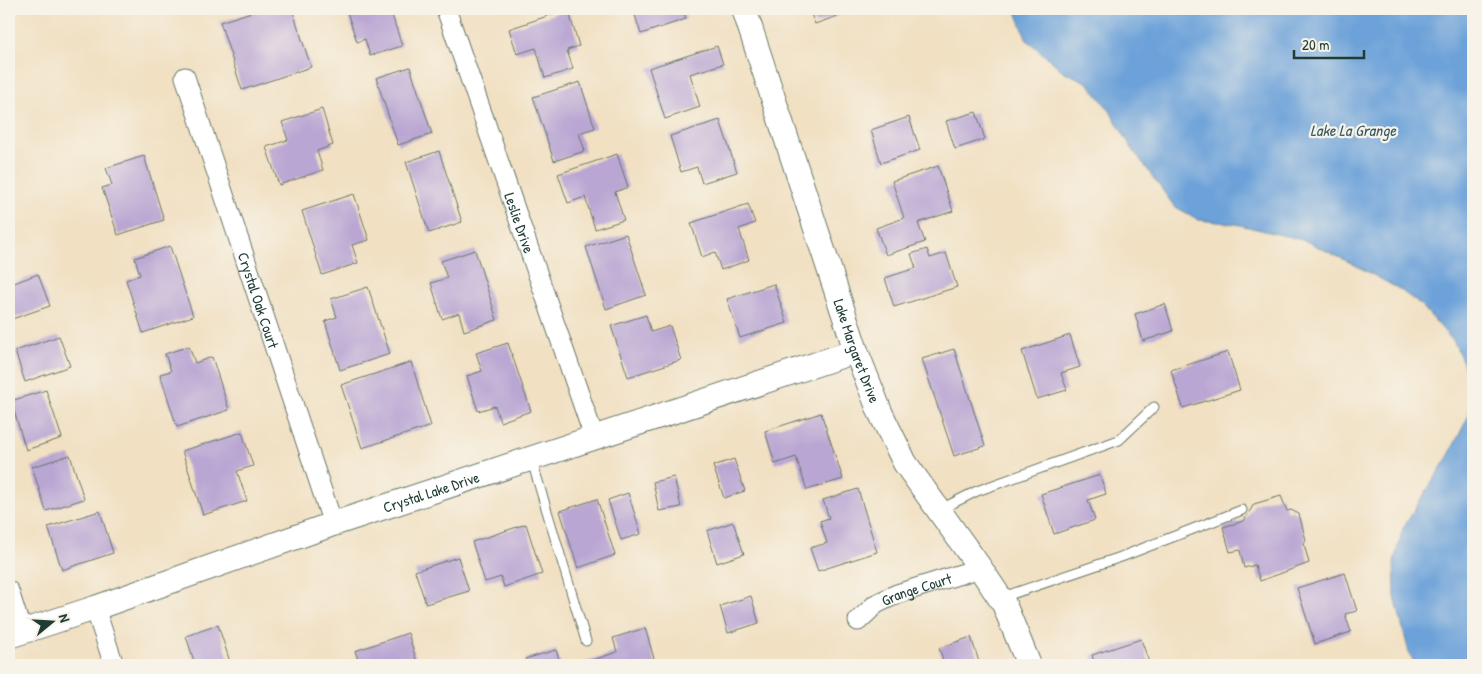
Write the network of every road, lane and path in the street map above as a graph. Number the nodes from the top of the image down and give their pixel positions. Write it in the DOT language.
graph roads {
  1 [pos="446,9"];
  2 [pos="744,9"];
  3 [pos="185,77"];
  4 [pos="856,351"];
  5 [pos="1154,406"];
  6 [pos="594,437"];
  7 [pos="531,458"];
  8 [pos="939,510"];
  9 [pos="1242,510"];
  10 [pos="333,524"];
  11 [pos="980,568"];
  12 [pos="9,590"];
  13 [pos="1000,598"];
  14 [pos="95,608"];
  15 [pos="858,621"];
  16 [pos="16,634"];
  17 [pos="586,641"];
  18 [pos="114,665"];
  19 [pos="1029,665"];
  1 -- 6 [label="street, Leslie Drive"];
  2 -- 4 [label="street, Lake Margaret Drive"];
  3 -- 10 [label="street, Crystal Oak Court"];
  4 -- 6 [label="street, Crystal Lake Drive"];
  4 -- 8 [label="street, Lake Margaret Drive"];
  5 -- 8 [label="lane"];
  6 -- 7 [label="street, Crystal Lake Drive"];
  7 -- 10 [label="street, Crystal Lake Drive"];
  7 -- 17 [label="lane"];
  8 -- 11 [label="street, Lake Margaret Drive"];
  9 -- 13 [label="lane"];
  10 -- 14 [label="street, Crystal Lake Drive"];
  11 -- 13 [label="street, Lake Margaret Drive"];
  11 -- 15 [label="street, Grange Court"];
  12 -- 16 [label="street"];
  13 -- 19 [label="street, Lake Margaret Drive"];
  14 -- 16 [label="street, Crystal Lake Drive"];
  14 -- 18 [label="street"];
}
